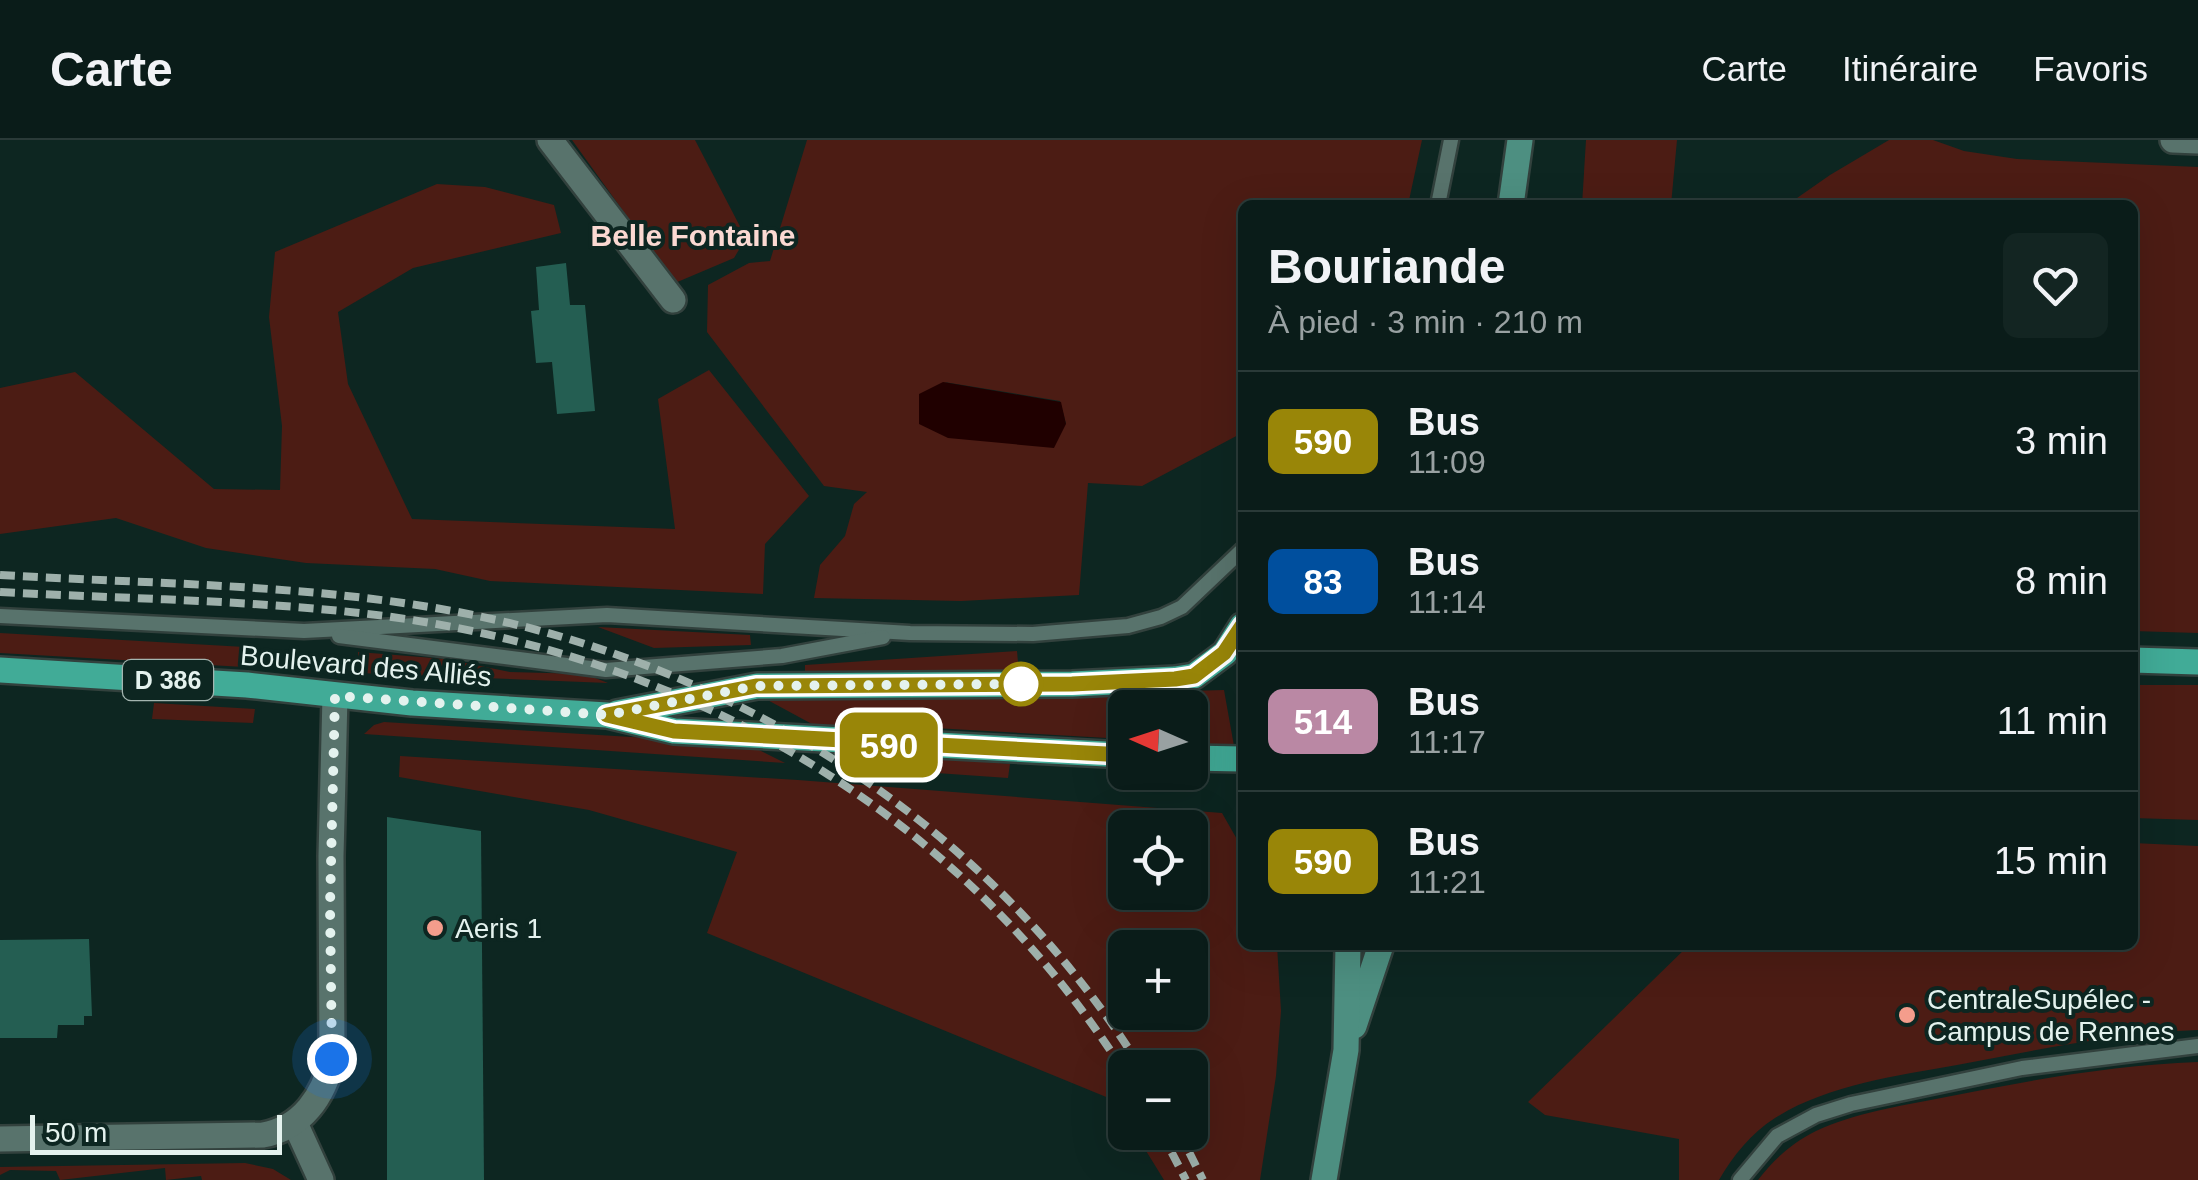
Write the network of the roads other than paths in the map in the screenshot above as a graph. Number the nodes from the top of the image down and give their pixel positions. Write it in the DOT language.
graph roads {
  1 [pos="550,140"];
  2 [pos="1451,140"];
  3 [pos="1520,140"];
  4 [pos="2173,140"];
  5 [pos="2198,141"];
  6 [pos="1512,199"];
  7 [pos="1439,200"];
  8 [pos="672,300"];
  9 [pos="1238,554"];
  10 [pos="0,616"];
  11 [pos="304,631"];
  12 [pos="1238,632"];
  13 [pos="904,633"];
  14 [pos="2138,660"];
  15 [pos="2198,662"];
  16 [pos="0,670"];
  17 [pos="335,696"];
  18 [pos="607,715"];
  19 [pos="1108,755"];
  20 [pos="1208,759"];
  21 [pos="1238,760"];
  22 [pos="1348,950"];
  23 [pos="1379,950"];
  24 [pos="2198,1046"];
  25 [pos="1346,1050"];
  26 [pos="295,1123"];
  27 [pos="0,1139"];
  28 [pos="321,1180"];
  29 [pos="1324,1180"];
  30 [pos="1740,1180"];
  1 -- 8 [label="street"];
  2 -- 7 [label="lane"];
  3 -- 6 [label="main road"];
  4 -- 5 [label="street"];
  9 -- 13 [label="lane"];
  10 -- 11 [label="lane"];
  11 -- 13 [label="lane"];
  11 -- 13 [label="lane"];
  12 -- 18 [label="main road, Boulevard des Alliés / D 386"];
  14 -- 15 [label="main road"];
  16 -- 17 [label="main road, Boulevard des Alliés / D 386"];
  17 -- 18 [label="main road, Boulevard des Alliés / D 386"];
  17 -- 26 [label="street"];
  18 -- 19 [label="main road, Boulevard des Alliés / D 386"];
  20 -- 21 [label="main road"];
  22 -- 25 [label="main road"];
  23 -- 25 [label="main road"];
  24 -- 30 [label="lane"];
  25 -- 29 [label="main road"];
  26 -- 27 [label="street"];
  26 -- 28 [label="street"];
}
